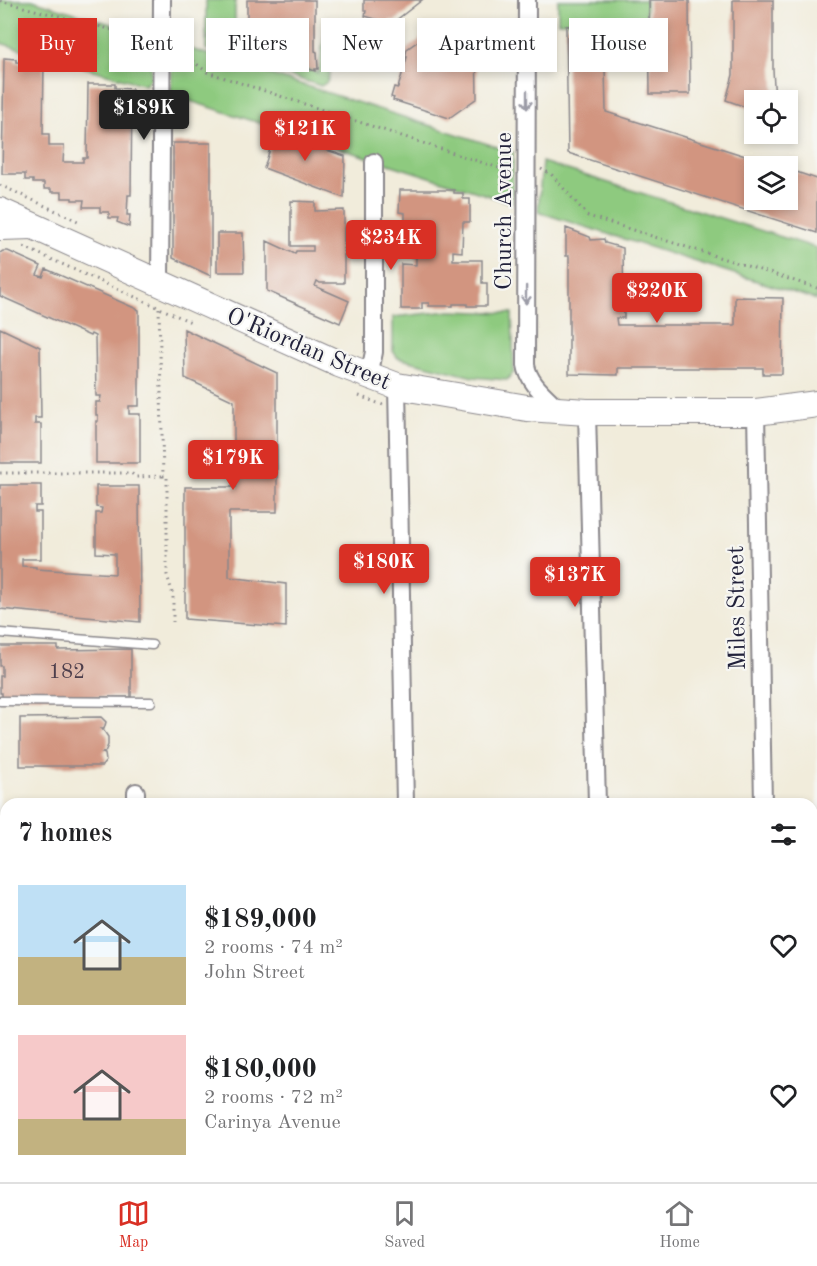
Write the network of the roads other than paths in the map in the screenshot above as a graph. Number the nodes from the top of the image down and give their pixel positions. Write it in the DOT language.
graph roads {
  1 [pos="162,0"];
  2 [pos="527,0"];
  3 [pos="374,162"];
  4 [pos="0,211"];
  5 [pos="39,229"];
  6 [pos="0,230"];
  7 [pos="160,283"];
  8 [pos="369,376"];
  9 [pos="398,386"];
  10 [pos="817,404"];
  11 [pos="560,410"];
  12 [pos="588,412"];
  13 [pos="756,412"];
  14 [pos="0,633"];
  15 [pos="152,645"];
  16 [pos="0,701"];
  17 [pos="152,702"];
  18 [pos="405,798"];
  19 [pos="597,798"];
  20 [pos="763,798"];
  1 -- 7 [label="street"];
  2 -- 11 [label="street, Church Avenue, one-way"];
  3 -- 8 [label="street"];
  4 -- 5 [label="main road, O'Riordan Street"];
  5 -- 6 [label="street"];
  5 -- 7 [label="main road, O'Riordan Street"];
  7 -- 8 [label="main road, O'Riordan Street"];
  8 -- 9 [label="main road, O'Riordan Street"];
  9 -- 11 [label="main road, O'Riordan Street"];
  9 -- 18 [label="street"];
  10 -- 13 [label="main road, O'Riordan Street"];
  11 -- 12 [label="main road, O'Riordan Street"];
  12 -- 13 [label="main road, O'Riordan Street"];
  12 -- 19 [label="street"];
  13 -- 20 [label="street, Miles Street"];
  14 -- 15 [label="lane"];
  16 -- 17 [label="lane"];
}
